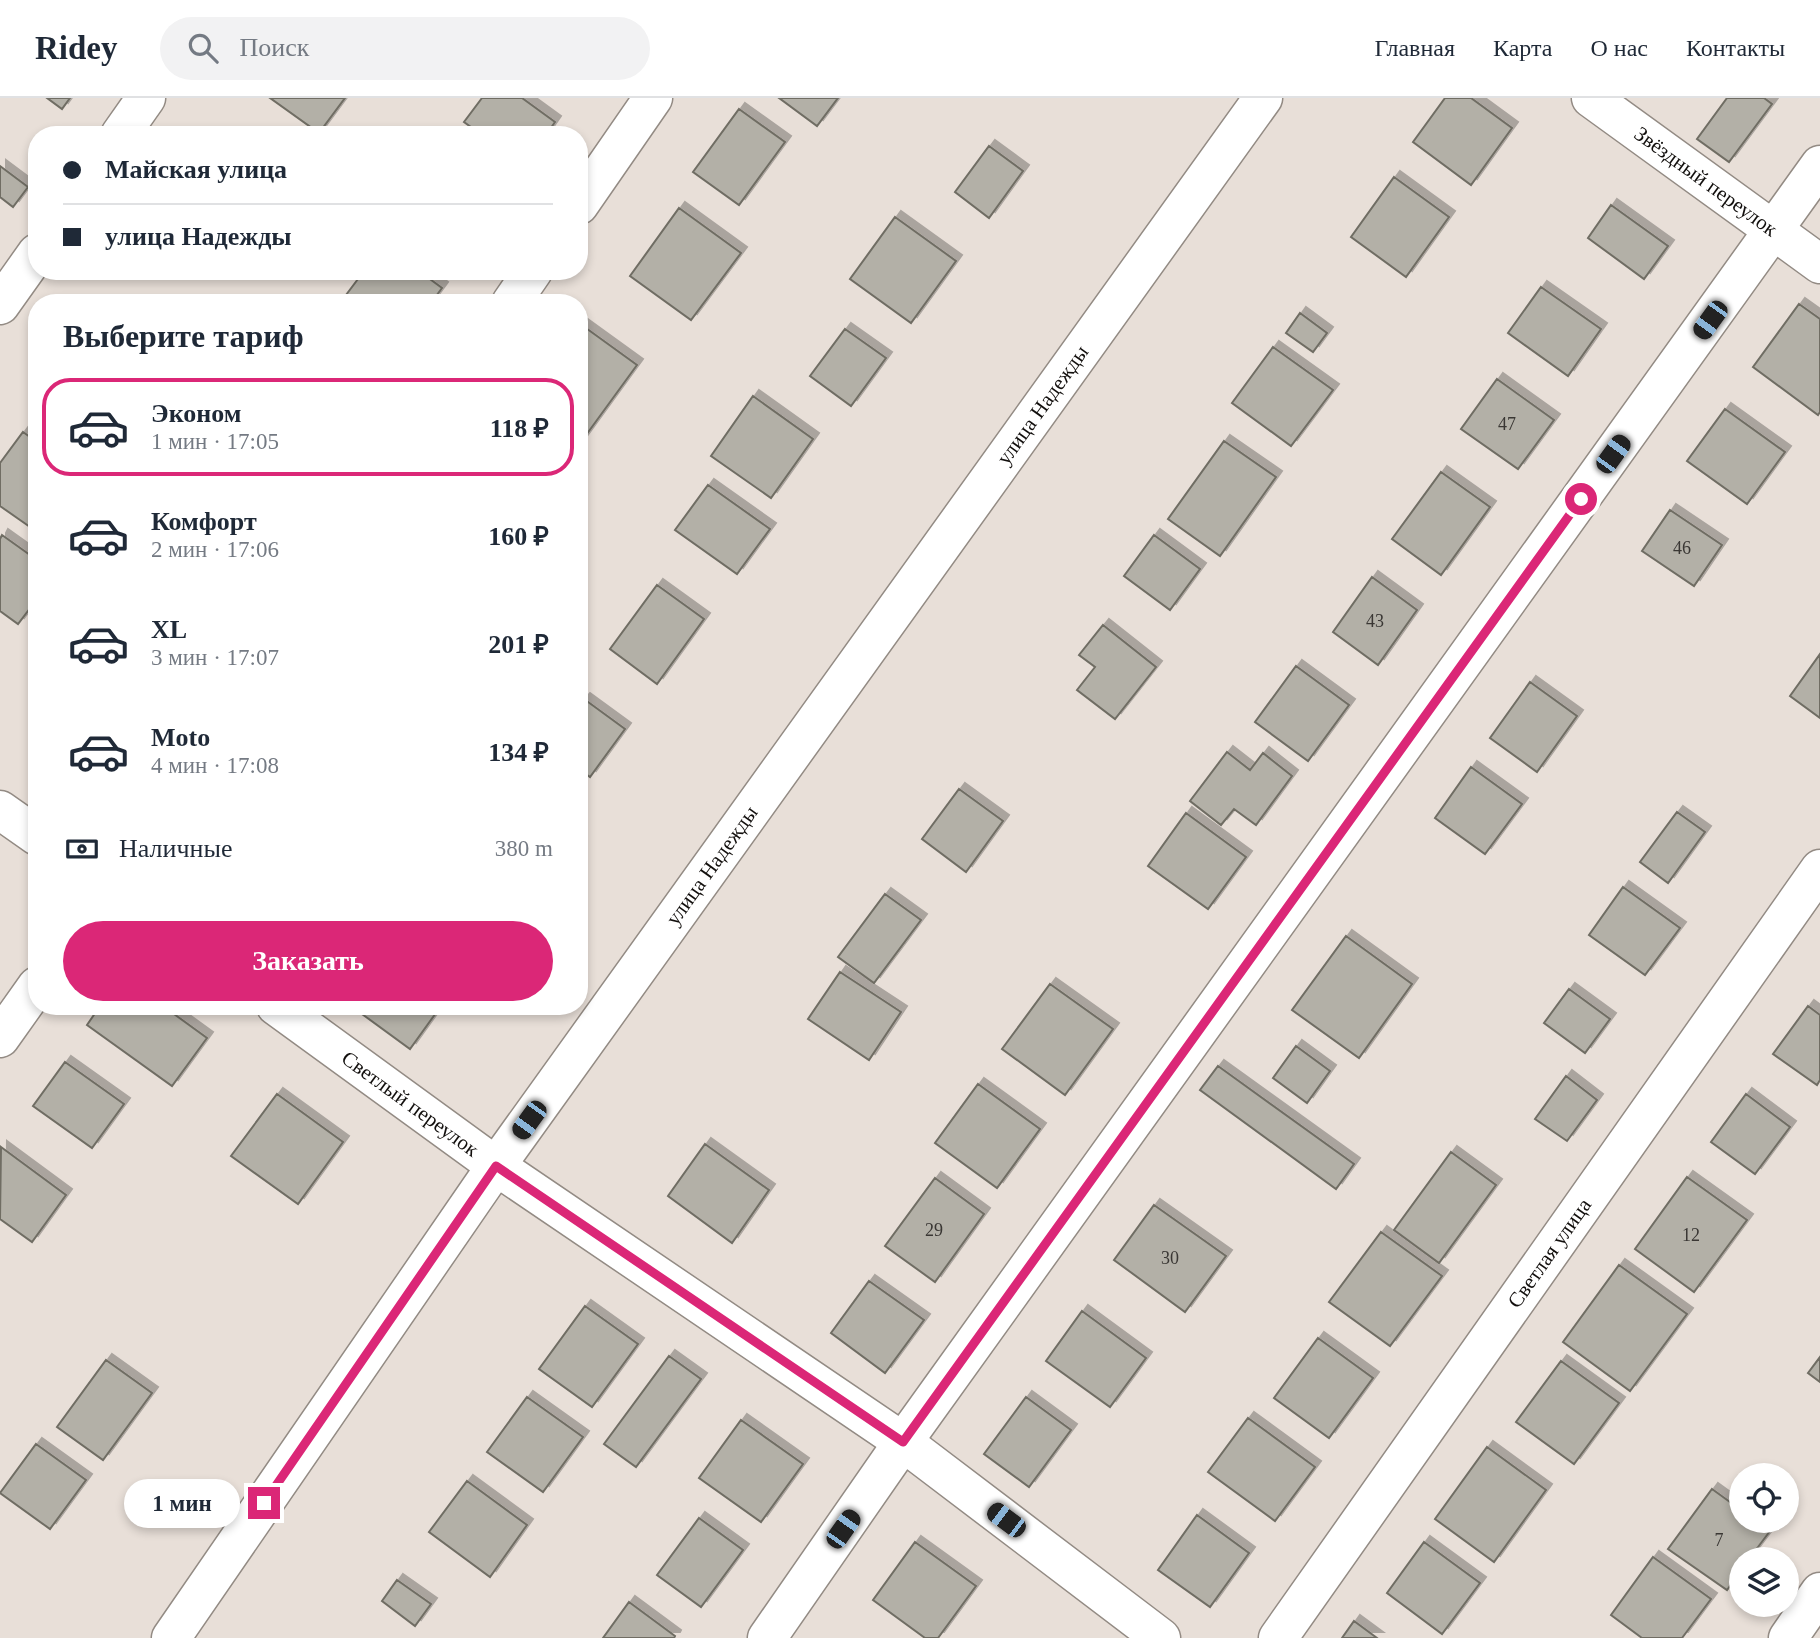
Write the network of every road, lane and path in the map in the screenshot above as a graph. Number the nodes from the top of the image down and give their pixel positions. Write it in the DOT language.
graph roads {
  1 [pos="146,98"];
  2 [pos="653,98"];
  3 [pos="1263,98"];
  4 [pos="1591,98"];
  5 [pos="126,126"];
  6 [pos="1820,165"];
  7 [pos="588,192"];
  8 [pos="1775,230"];
  9 [pos="1820,264"];
  10 [pos="28,265"];
  11 [pos="0,304"];
  12 [pos="0,810"];
  13 [pos="28,830"];
  14 [pos="1820,869"];
  15 [pos="28,999"];
  16 [pos="288,1015"];
  17 [pos="0,1038"];
  18 [pos="496,1166"];
  19 [pos="903,1442"];
  20 [pos="1820,1592"];
  21 [pos="171,1638"];
  22 [pos="767,1638"];
  23 [pos="1161,1638"];
  24 [pos="1278,1638"];
  25 [pos="1788,1638"];
  1 -- 5 [label="street"];
  2 -- 7 [label="street"];
  3 -- 18 [label="street, улица Надежды"];
  4 -- 8 [label="street, Звёздный переулок"];
  6 -- 8 [label="street"];
  8 -- 9 [label="street, Звёздный переулок"];
  8 -- 19 [label="street"];
  10 -- 11 [label="street"];
  12 -- 13 [label="street"];
  14 -- 24 [label="street, Светлая улица"];
  15 -- 17 [label="street"];
  16 -- 18 [label="street, Светлый переулок"];
  18 -- 19 [label="street, Светлый переулок"];
  18 -- 21 [label="street, улица Надежды"];
  19 -- 22 [label="street"];
  19 -- 23 [label="street, Светлый переулок"];
  20 -- 25 [label="street"];
}
